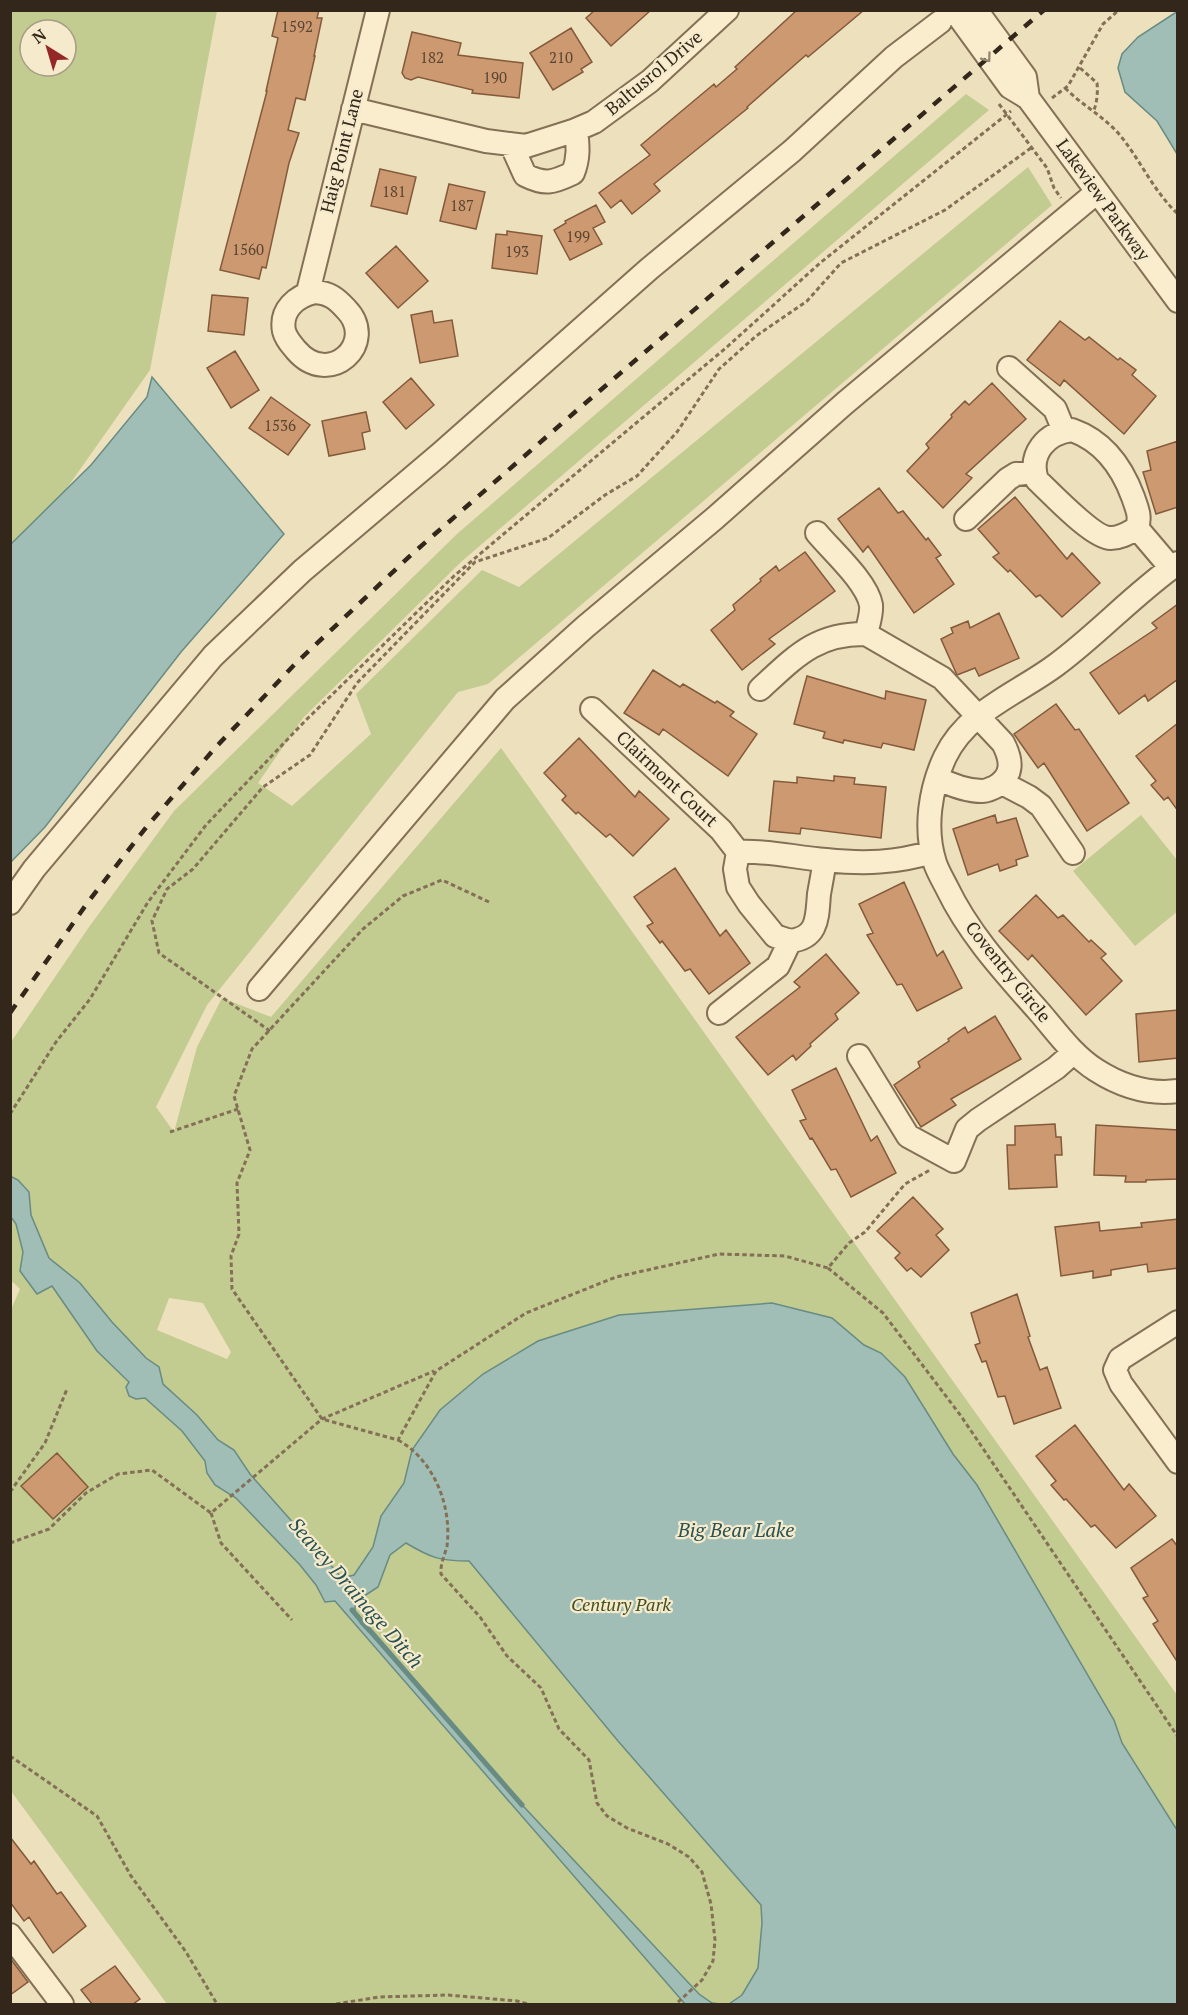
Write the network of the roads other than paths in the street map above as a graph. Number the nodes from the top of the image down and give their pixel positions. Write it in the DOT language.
graph roads {
  1 [pos="378,10"];
  2 [pos="727,10"];
  3 [pos="976,10"];
  4 [pos="947,16"];
  5 [pos="1028,98"];
  6 [pos="353,109"];
  7 [pos="576,130"];
  8 [pos="511,144"];
  9 [pos="1098,192"];
  10 [pos="310,293"];
  11 [pos="1178,301"];
  12 [pos="1009,368"];
  13 [pos="1064,431"];
  14 [pos="1034,472"];
  15 [pos="966,519"];
  16 [pos="1137,528"];
  17 [pos="817,533"];
  18 [pos="1174,566"];
  19 [pos="866,634"];
  20 [pos="760,689"];
  21 [pos="592,709"];
  22 [pos="978,717"];
  23 [pos="937,778"];
  24 [pos="1002,783"];
  25 [pos="738,852"];
  26 [pos="932,852"];
  27 [pos="1073,853"];
  28 [pos="825,860"];
  29 [pos="10,903"];
  30 [pos="790,941"];
  31 [pos="259,989"];
  32 [pos="719,1013"];
  33 [pos="1074,1052"];
  34 [pos="859,1056"];
  35 [pos="1178,1091"];
  36 [pos="1178,1322"];
  37 [pos="1178,1462"];
  38 [pos="10,1935"];
  39 [pos="62,2004"];
  1 -- 6 [label="street, Haig Point Lane"];
  2 -- 7 [label="street, Baltusrol Drive"];
  3 -- 5 [label="street, Lakeview Parkway"];
  4 -- 5 [label="street, Lakeview Parkway, one-way"];
  4 -- 29 [label="street"];
  5 -- 9 [label="street, Lakeview Parkway"];
  6 -- 8 [label="street, Baltusrol Drive"];
  6 -- 10 [label="street, Haig Point Lane"];
  7 -- 8 [label="street, Baltusrol Drive"];
  7 -- 8 [label="street"];
  9 -- 11 [label="street, Lakeview Parkway"];
  9 -- 31 [label="street"];
  12 -- 13 [label="street"];
  13 -- 14 [label="street"];
  13 -- 16 [label="street"];
  14 -- 15 [label="street"];
  14 -- 16 [label="street"];
  16 -- 18 [label="street"];
  17 -- 19 [label="street"];
  18 -- 22 [label="street, Coventry Circle"];
  19 -- 20 [label="street"];
  19 -- 22 [label="street"];
  21 -- 25 [label="street, Clairmont Court"];
  22 -- 23 [label="street, Coventry Circle"];
  22 -- 24 [label="street"];
  23 -- 24 [label="street"];
  23 -- 26 [label="street, Coventry Circle"];
  24 -- 27 [label="street"];
  25 -- 28 [label="street"];
  25 -- 30 [label="street"];
  26 -- 28 [label="street"];
  26 -- 33 [label="street, Coventry Circle"];
  28 -- 30 [label="street"];
  30 -- 32 [label="street"];
  33 -- 34 [label="street"];
  33 -- 35 [label="street, Coventry Circle"];
  36 -- 37 [label="street"];
  38 -- 39 [label="street"];
}
